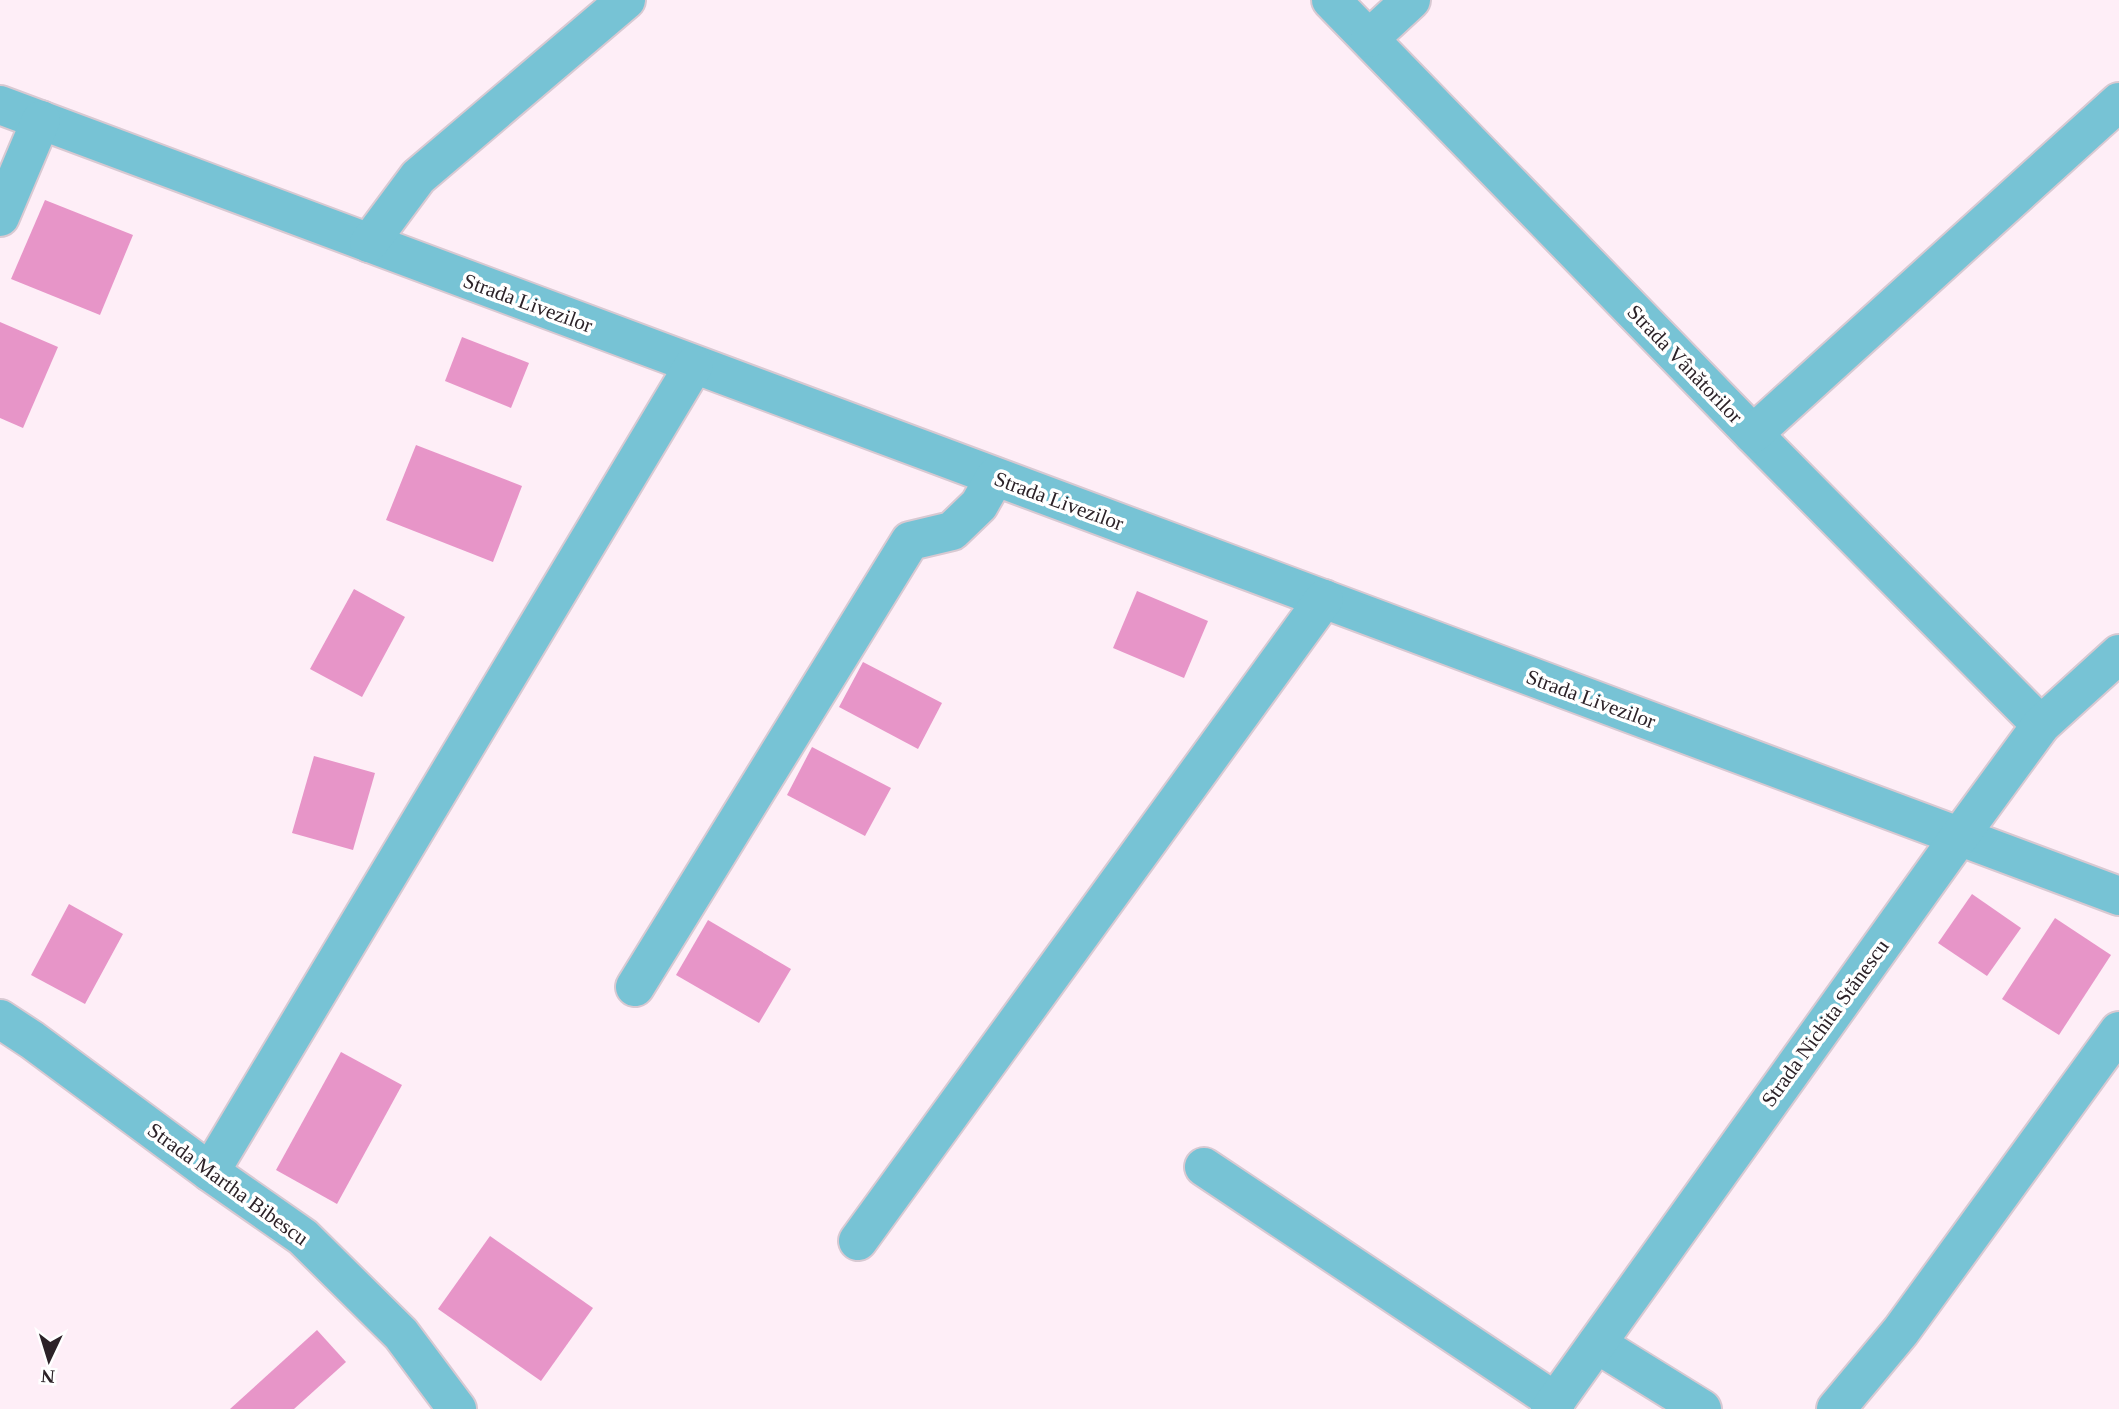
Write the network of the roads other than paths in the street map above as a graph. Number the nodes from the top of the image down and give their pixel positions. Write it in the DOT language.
graph roads {
  1 [pos="626,0"];
  2 [pos="1331,0"];
  3 [pos="1411,0"];
  4 [pos="1370,38"];
  5 [pos="2119,102"];
  6 [pos="0,105"];
  7 [pos="41,120"];
  8 [pos="0,217"];
  9 [pos="369,243"];
  10 [pos="694,365"];
  11 [pos="1753,434"];
  12 [pos="995,477"];
  13 [pos="1324,600"];
  14 [pos="2119,654"];
  15 [pos="2041,725"];
  16 [pos="1959,836"];
  17 [pos="2119,897"];
  18 [pos="635,987"];
  19 [pos="0,1019"];
  20 [pos="2119,1031"];
  21 [pos="1203,1167"];
  22 [pos="210,1172"];
  23 [pos="858,1241"];
  24 [pos="1597,1344"];
  25 [pos="1553,1405"];
  26 [pos="457,1409"];
  27 [pos="1702,1409"];
  28 [pos="1836,1409"];
  1 -- 9 [label="street"];
  2 -- 4 [label="street, Strada Vânătorilor"];
  3 -- 4 [label="street"];
  4 -- 11 [label="street, Strada Vânătorilor"];
  5 -- 11 [label="street"];
  6 -- 7 [label="street, Strada Livezilor"];
  7 -- 8 [label="street"];
  7 -- 9 [label="street, Strada Livezilor"];
  9 -- 10 [label="street, Strada Livezilor"];
  10 -- 12 [label="street, Strada Livezilor"];
  10 -- 22 [label="street"];
  11 -- 15 [label="street, Strada Vânătorilor"];
  12 -- 13 [label="street, Strada Livezilor"];
  12 -- 18 [label="street"];
  13 -- 16 [label="street, Strada Livezilor"];
  13 -- 23 [label="street"];
  14 -- 15 [label="street, Strada Nichita Stănescu"];
  15 -- 16 [label="street, Strada Nichita Stănescu"];
  16 -- 17 [label="street, Strada Livezilor"];
  16 -- 24 [label="street, Strada Nichita Stănescu"];
  19 -- 22 [label="street, Strada Martha Bibescu"];
  20 -- 28 [label="street"];
  21 -- 25 [label="street"];
  22 -- 26 [label="street, Strada Martha Bibescu"];
  24 -- 25 [label="street, Strada Nichita Stănescu"];
  24 -- 27 [label="street"];
}
